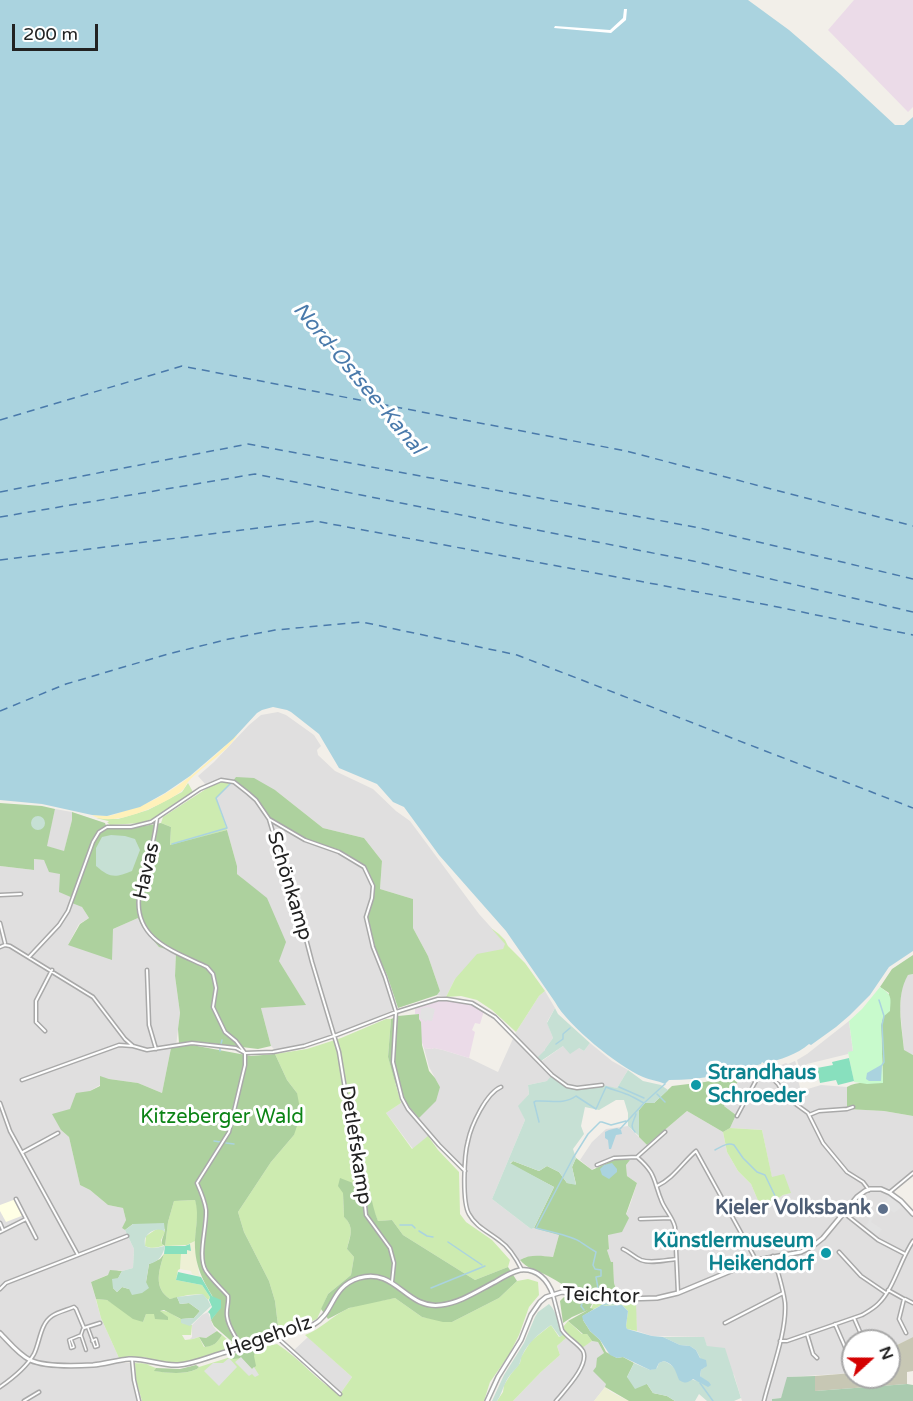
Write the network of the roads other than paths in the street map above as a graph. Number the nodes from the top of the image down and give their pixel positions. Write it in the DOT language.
graph roads {
  1 [pos="156,818"];
  2 [pos="269,819"];
  3 [pos="21,894"];
  4 [pos="0,895"];
  5 [pos="0,923"];
  6 [pos="3,946"];
  7 [pos="29,957"];
  8 [pos="51,970"];
  9 [pos="147,970"];
  10 [pos="396,1012"];
  11 [pos="45,1030"];
  12 [pos="334,1036"];
  13 [pos="124,1039"];
  14 [pos="119,1045"];
  15 [pos="133,1046"];
  16 [pos="156,1049"];
  17 [pos="245,1053"];
  18 [pos="759,1075"];
  19 [pos="772,1078"];
  20 [pos="22,1080"];
  21 [pos="602,1085"];
  22 [pos="501,1087"];
  23 [pos="0,1106"];
  24 [pos="853,1107"];
  25 [pos="809,1115"];
  26 [pos="737,1116"];
  27 [pos="665,1132"];
  28 [pos="58,1133"];
  29 [pos="23,1152"];
  30 [pos="637,1157"];
  31 [pos="597,1165"];
  32 [pos="465,1171"];
  33 [pos="913,1173"];
  34 [pos="657,1186"];
  35 [pos="868,1190"];
  36 [pos="890,1193"];
  37 [pos="16,1200"];
  38 [pos="844,1213"];
  39 [pos="913,1214"];
  40 [pos="671,1218"];
  41 [pos="26,1219"];
  42 [pos="640,1219"];
  43 [pos="0,1224"];
  44 [pos="2,1231"];
  45 [pos="127,1236"];
  46 [pos="36,1238"];
  47 [pos="913,1241"];
  48 [pos="623,1249"];
  49 [pos="839,1252"];
  50 [pos="905,1254"];
  51 [pos="78,1255"];
  52 [pos="774,1256"];
  53 [pos="676,1260"];
  54 [pos="756,1260"];
  55 [pos="522,1270"];
  56 [pos="392,1282"];
  57 [pos="0,1289"];
  58 [pos="887,1292"];
  59 [pos="678,1293"];
  60 [pos="783,1293"];
  61 [pos="553,1295"];
  62 [pos="904,1299"];
  63 [pos="913,1303"];
  64 [pos="854,1318"];
  65 [pos="100,1323"];
  66 [pos="725,1323"];
  67 [pos="835,1324"];
  68 [pos="84,1328"];
  69 [pos="88,1328"];
  70 [pos="859,1329"];
  71 [pos="0,1332"];
  72 [pos="906,1333"];
  73 [pos="807,1334"];
  74 [pos="81,1335"];
  75 [pos="279,1337"];
  76 [pos="841,1338"];
  77 [pos="71,1339"];
  78 [pos="92,1341"];
  79 [pos="780,1341"];
  80 [pos="241,1348"];
  81 [pos="86,1350"];
  82 [pos="817,1358"];
  83 [pos="132,1359"];
  84 [pos="30,1360"];
  85 [pos="0,1386"];
  86 [pos="39,1392"];
  87 [pos="340,1394"];
  88 [pos="24,1401"];
  89 [pos="139,1401"];
  90 [pos="487,1401"];
  91 [pos="556,1401"];
  92 [pos="764,1401"];
  1 -- 2 [label="street, Schönkamp"];
  1 -- 7 [label="street"];
  1 -- 17 [label="street, Havas"];
  2 -- 10 [label="street"];
  2 -- 12 [label="street, Schönkamp"];
  3 -- 4 [label="street"];
  5 -- 6 [label="street"];
  6 -- 7 [label="street"];
  7 -- 8 [label="street"];
  8 -- 11 [label="street"];
  8 -- 13 [label="street"];
  9 -- 16 [label="street"];
  10 -- 12 [label="street"];
  10 -- 21 [label="street"];
  10 -- 32 [label="street"];
  12 -- 17 [label="street"];
  12 -- 56 [label="street, Detlefskamp"];
  13 -- 14 [label="street"];
  13 -- 15 [label="street"];
  14 -- 15 [label="street"];
  14 -- 20 [label="street"];
  15 -- 16 [label="street"];
  16 -- 17 [label="street"];
  17 -- 80 [label="street"];
  18 -- 26 [label="street"];
  19 -- 25 [label="street"];
  22 -- 32 [label="street"];
  23 -- 29 [label="street"];
  24 -- 25 [label="street"];
  25 -- 35 [label="street"];
  27 -- 30 [label="street"];
  28 -- 29 [label="street"];
  29 -- 51 [label="street"];
  30 -- 31 [label="street"];
  30 -- 34 [label="street"];
  32 -- 55 [label="street"];
  33 -- 36 [label="street"];
  34 -- 40 [label="street"];
  34 -- 54 [label="street"];
  35 -- 36 [label="street"];
  35 -- 38 [label="street, Teichtor"];
  36 -- 39 [label="street"];
  37 -- 41 [label="street"];
  38 -- 50 [label="street"];
  38 -- 52 [label="street, Teichtor"];
  40 -- 42 [label="street"];
  40 -- 53 [label="street"];
  41 -- 44 [label="street"];
  41 -- 46 [label="street"];
  43 -- 44 [label="street"];
  45 -- 51 [label="street"];
  47 -- 50 [label="street"];
  48 -- 53 [label="street"];
  49 -- 58 [label="street"];
  50 -- 58 [label="street"];
  51 -- 57 [label="street"];
  52 -- 54 [label="street, Teichtor"];
  52 -- 60 [label="street"];
  53 -- 59 [label="street"];
  54 -- 59 [label="street, Teichtor"];
  55 -- 56 [label="street"];
  55 -- 61 [label="street"];
  56 -- 75 [label="street, Hegeholz"];
  58 -- 62 [label="street"];
  58 -- 64 [label="street"];
  59 -- 61 [label="street, Teichtor"];
  60 -- 66 [label="street"];
  60 -- 79 [label="street"];
  61 -- 90 [label="street"];
  61 -- 91 [label="street"];
  62 -- 63 [label="street"];
  62 -- 72 [label="street"];
  64 -- 67 [label="street"];
  64 -- 70 [label="street"];
  65 -- 69 [label="street"];
  67 -- 73 [label="street"];
  67 -- 76 [label="street"];
  68 -- 69 [label="street"];
  68 -- 74 [label="street"];
  68 -- 84 [label="street"];
  69 -- 78 [label="street"];
  71 -- 84 [label="street"];
  73 -- 79 [label="street"];
  73 -- 82 [label="street"];
  74 -- 77 [label="street"];
  74 -- 81 [label="street"];
  75 -- 80 [label="street, Hegeholz"];
  75 -- 87 [label="street"];
  79 -- 92 [label="street"];
  80 -- 83 [label="street, Hegeholz"];
  83 -- 84 [label="street, Hegeholz"];
  83 -- 89 [label="street"];
  84 -- 85 [label="street"];
  86 -- 88 [label="street"];
}
